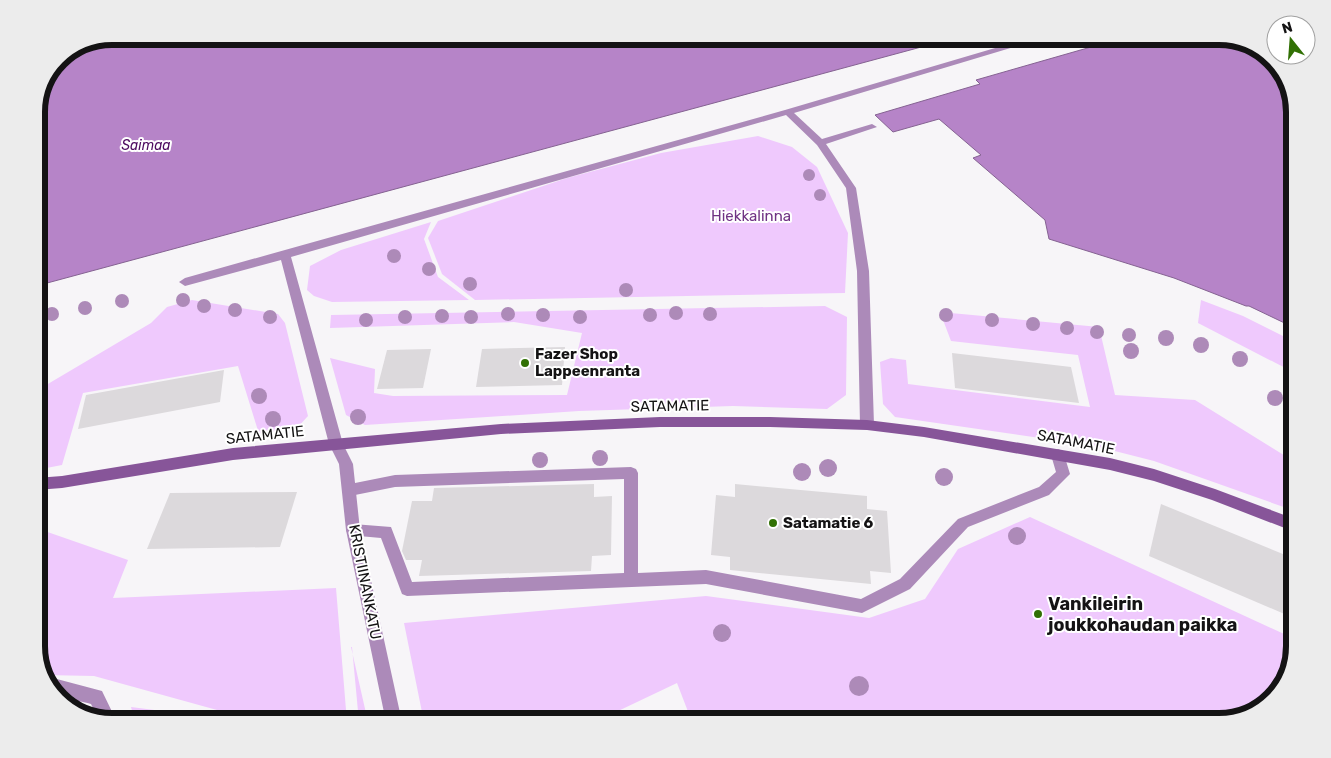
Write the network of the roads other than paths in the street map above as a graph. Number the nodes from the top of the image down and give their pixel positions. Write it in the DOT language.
graph roads {
  1 [pos="1015,45"];
  2 [pos="788,112"];
  3 [pos="872,127"];
  4 [pos="820,143"];
  5 [pos="285,255"];
  6 [pos="186,282"];
  7 [pos="867,425"];
  8 [pos="336,444"];
  9 [pos="1058,455"];
  10 [pos="45,483"];
  11 [pos="350,490"];
  12 [pos="1286,523"];
  13 [pos="353,530"];
  14 [pos="631,578"];
  15 [pos="60,688"];
  16 [pos="105,712"];
  17 [pos="392,713"];
  1 -- 2 [label="street"];
  2 -- 4 [label="street"];
  2 -- 5 [label="street"];
  3 -- 4 [label="street"];
  4 -- 7 [label="street"];
  5 -- 6 [label="street"];
  5 -- 8 [label="street, KRISTIINANKATU"];
  7 -- 8 [label="street, SATAMATIE"];
  7 -- 9 [label="street, SATAMATIE"];
  8 -- 10 [label="street, SATAMATIE"];
  8 -- 11 [label="street, KRISTIINANKATU"];
  9 -- 12 [label="street, SATAMATIE"];
  9 -- 14 [label="street"];
  11 -- 13 [label="street, KRISTIINANKATU"];
  11 -- 14 [label="street"];
  13 -- 14 [label="street"];
  13 -- 17 [label="street, KRISTIINANKATU"];
  15 -- 16 [label="street"];
}
